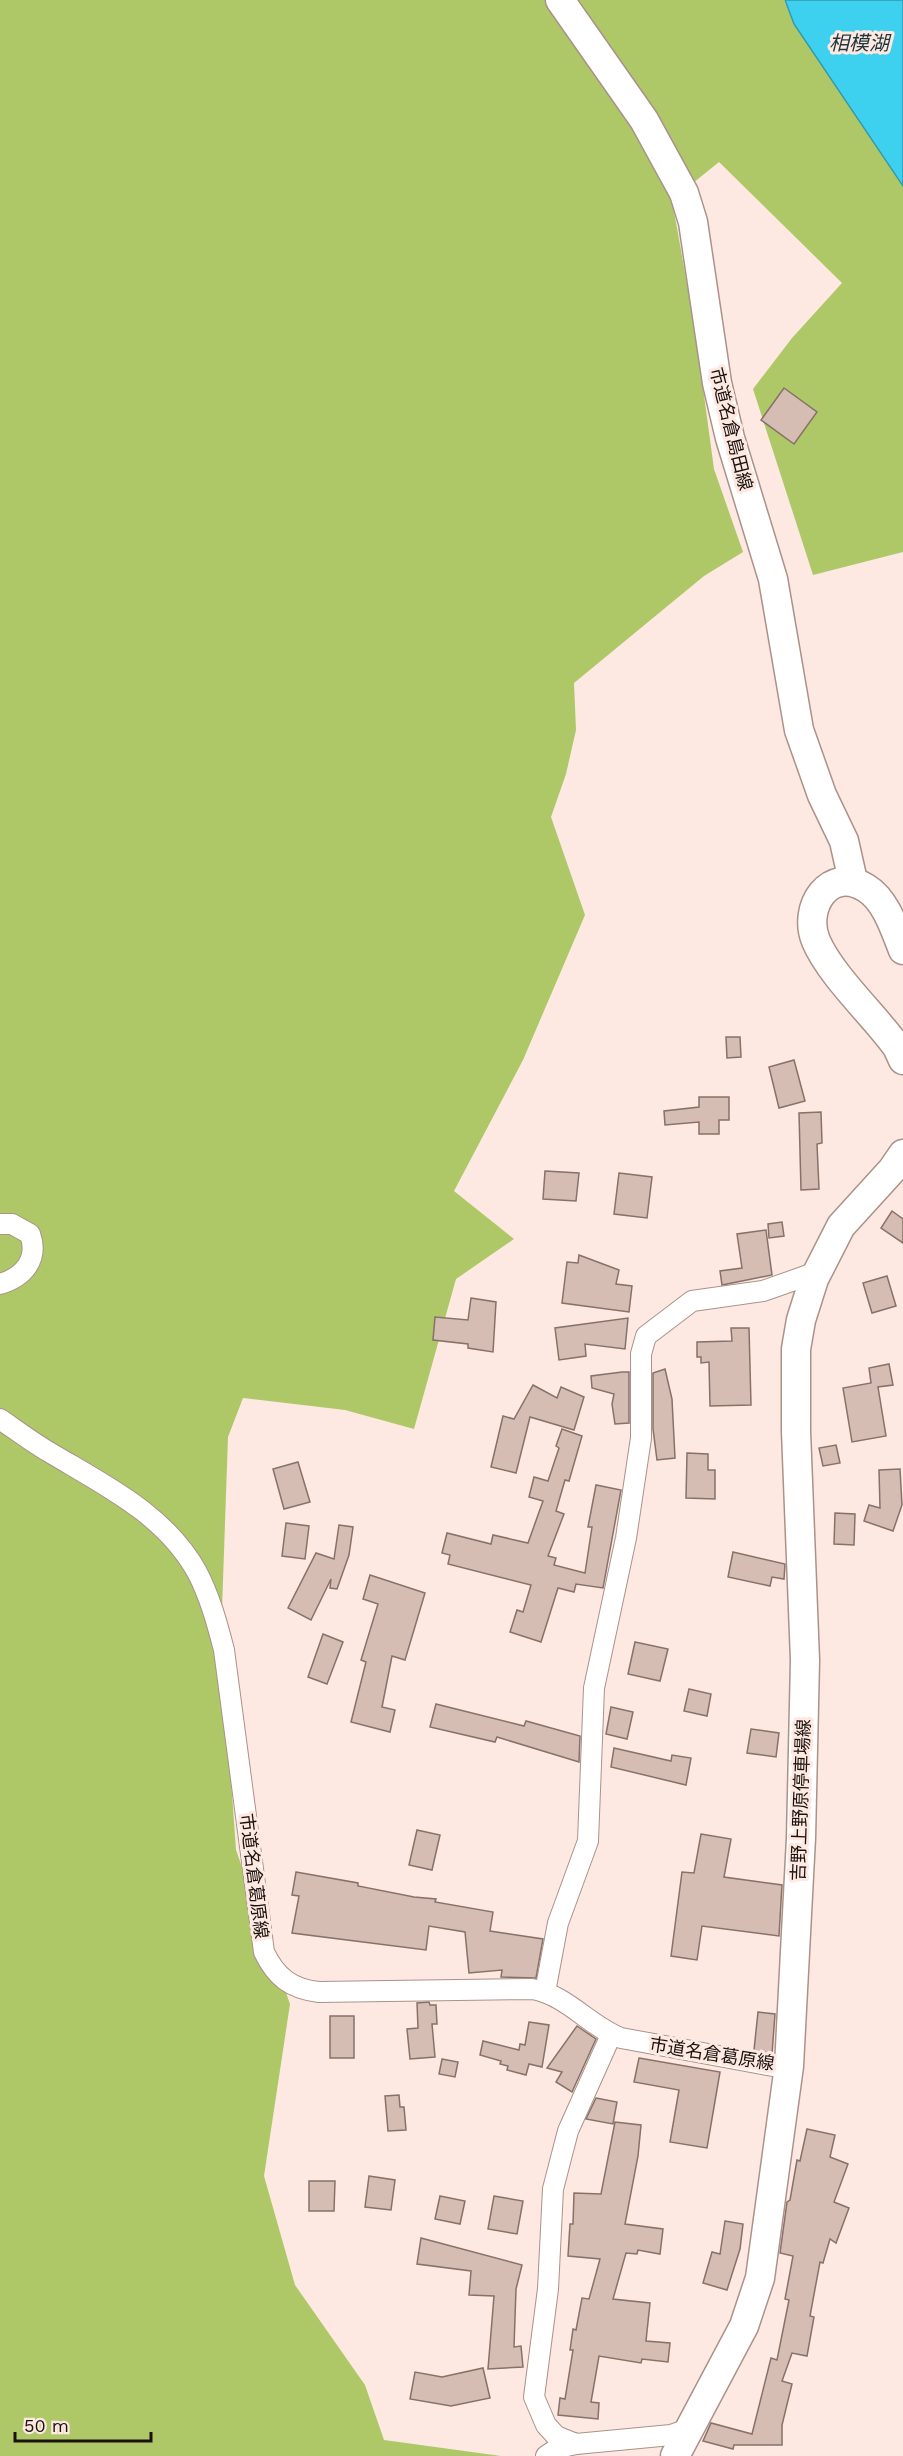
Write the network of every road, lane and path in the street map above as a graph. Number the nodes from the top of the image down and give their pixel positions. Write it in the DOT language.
graph roads {
  1 [pos="560,0"];
  2 [pos="853,881"];
  3 [pos="903,950"];
  4 [pos="903,1060"];
  5 [pos="903,1154"];
  6 [pos="0,1224"];
  7 [pos="817,1272"];
  8 [pos="0,1284"];
  9 [pos="0,1419"];
  10 [pos="544,1992"];
  11 [pos="611,2035"];
  12 [pos="789,2066"];
  13 [pos="689,2428"];
  14 [pos="576,2444"];
  15 [pos="546,2456"];
  16 [pos="675,2456"];
  1 -- 2 [label="main road, 市道名倉島田線"];
  2 -- 3 [label="main road"];
  2 -- 4 [label="main road"];
  5 -- 7 [label="main road, 吉野上野原停車場線"];
  6 -- 8 [label="street"];
  7 -- 10 [label="street"];
  7 -- 12 [label="main road, 吉野上野原停車場線"];
  9 -- 10 [label="street, 市道名倉葛原線"];
  10 -- 11 [label="street, 市道名倉葛原線"];
  11 -- 12 [label="street, 市道名倉葛原線"];
  11 -- 14 [label="street"];
  12 -- 13 [label="main road, 吉野上野原停車場線"];
  13 -- 14 [label="street"];
  13 -- 16 [label="main road, 吉野上野原停車場線"];
  14 -- 15 [label="street"];
}
